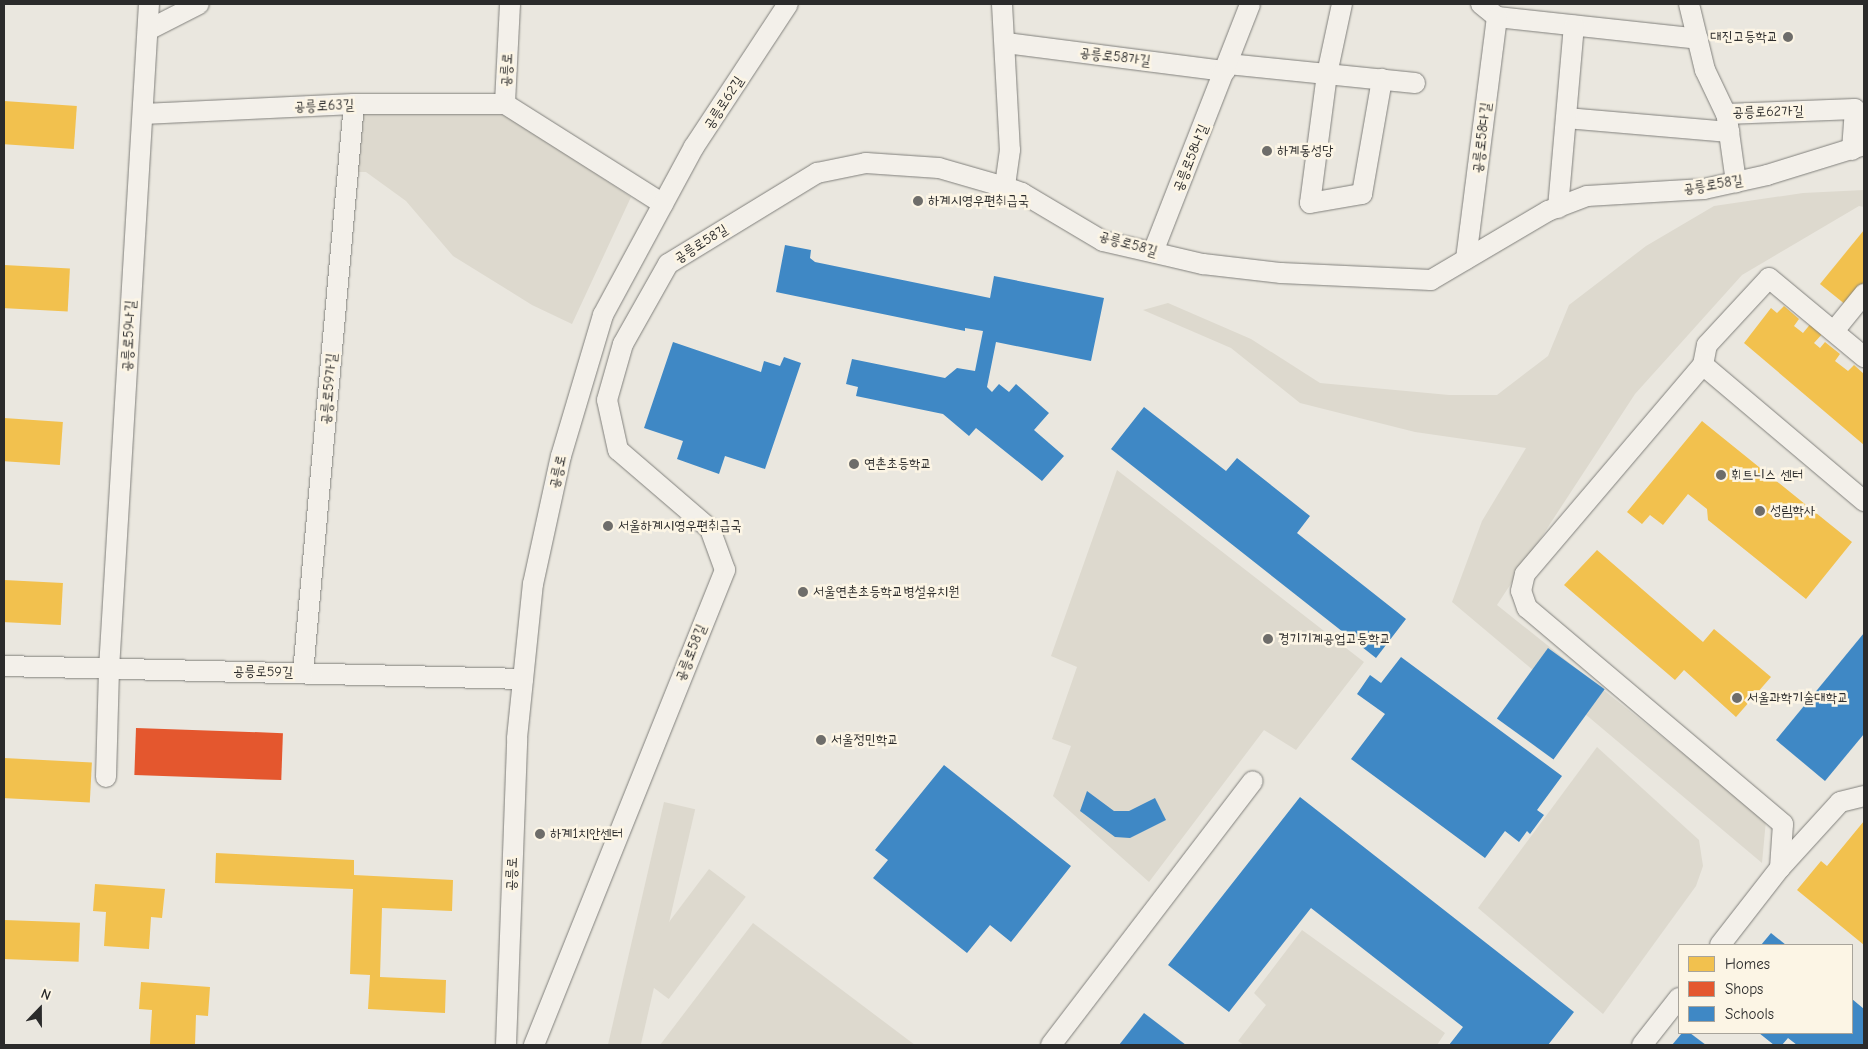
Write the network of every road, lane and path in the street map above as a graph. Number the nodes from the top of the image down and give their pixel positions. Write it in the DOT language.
graph roads {
  1 [pos="149,4"];
  2 [pos="199,4"];
  3 [pos="510,4"];
  4 [pos="788,4"];
  5 [pos="1002,4"];
  6 [pos="1250,4"];
  7 [pos="1342,4"];
  8 [pos="1481,4"];
  9 [pos="1690,4"];
  10 [pos="1497,18"];
  11 [pos="1574,26"];
  12 [pos="148,30"];
  13 [pos="1698,39"];
  14 [pos="1006,43"];
  15 [pos="1227,67"];
  16 [pos="1327,74"];
  17 [pos="1382,79"];
  18 [pos="1415,83"];
  19 [pos="354,104"];
  20 [pos="505,104"];
  21 [pos="143,114"];
  22 [pos="1566,118"];
  23 [pos="1728,123"];
  24 [pos="1858,147"];
  25 [pos="1736,182"];
  26 [pos="1005,187"];
  27 [pos="663,204"];
  28 [pos="1558,208"];
  29 [pos="1153,252"];
  30 [pos="1466,259"];
  31 [pos="1864,294"];
  32 [pos="1834,331"];
  33 [pos="1864,357"];
  34 [pos="1703,365"];
  35 [pos="1864,501"];
  36 [pos="4,666"];
  37 [pos="109,669"];
  38 [pos="303,673"];
  39 [pos="523,678"];
  40 [pos="106,777"];
  41 [pos="1253,781"];
  42 [pos="1864,796"];
  43 [pos="1780,868"];
  44 [pos="1721,944"];
  45 [pos="1678,999"];
  46 [pos="506,1045"];
  47 [pos="534,1045"];
  48 [pos="1051,1045"];
  49 [pos="1642,1045"];
  1 -- 12 [label="street, 공릉로59나길"];
  2 -- 12 [label="street"];
  3 -- 20 [label="street, 공릉로"];
  4 -- 27 [label="street, 공릉로62길"];
  5 -- 14 [label="street"];
  6 -- 15 [label="street, 공릉로58나길"];
  7 -- 16 [label="street"];
  8 -- 10 [label="street"];
  9 -- 13 [label="street, 공릉로62가길"];
  10 -- 11 [label="street"];
  10 -- 30 [label="street, 공릉로58다길"];
  11 -- 13 [label="street"];
  11 -- 22 [label="street"];
  12 -- 21 [label="street, 공릉로59나길"];
  13 -- 23 [label="street, 공릉로62가길"];
  14 -- 15 [label="street, 공릉로58가길"];
  14 -- 26 [label="street"];
  15 -- 16 [label="street"];
  15 -- 29 [label="street, 공릉로58나길"];
  16 -- 17 [label="street"];
  16 -- 17 [label="street"];
  17 -- 18 [label="street"];
  19 -- 20 [label="street, 공릉로63길"];
  19 -- 21 [label="street, 공릉로63길"];
  19 -- 38 [label="street, 공릉로59가길"];
  20 -- 27 [label="street, 공릉로"];
  21 -- 37 [label="street, 공릉로59나길"];
  22 -- 23 [label="street"];
  22 -- 28 [label="street"];
  23 -- 24 [label="street, 공릉로62가길"];
  23 -- 25 [label="street"];
  24 -- 25 [label="street, 공릉로58길"];
  25 -- 28 [label="street, 공릉로58길"];
  26 -- 29 [label="street, 공릉로58길"];
  26 -- 47 [label="street, 공릉로58길"];
  27 -- 39 [label="street, 공릉로"];
  28 -- 30 [label="street, 공릉로58길"];
  29 -- 30 [label="street, 공릉로58길"];
  31 -- 32 [label="street"];
  32 -- 33 [label="street"];
  32 -- 34 [label="street"];
  34 -- 35 [label="street"];
  34 -- 43 [label="street"];
  36 -- 37 [label="street, 공릉로59길"];
  37 -- 38 [label="street, 공릉로59길"];
  37 -- 40 [label="street, 공릉로59나길"];
  38 -- 39 [label="street, 공릉로59길"];
  39 -- 46 [label="street, 공릉로"];
  41 -- 48 [label="street"];
  42 -- 43 [label="street"];
  43 -- 44 [label="street"];
  45 -- 49 [label="street"];
}
